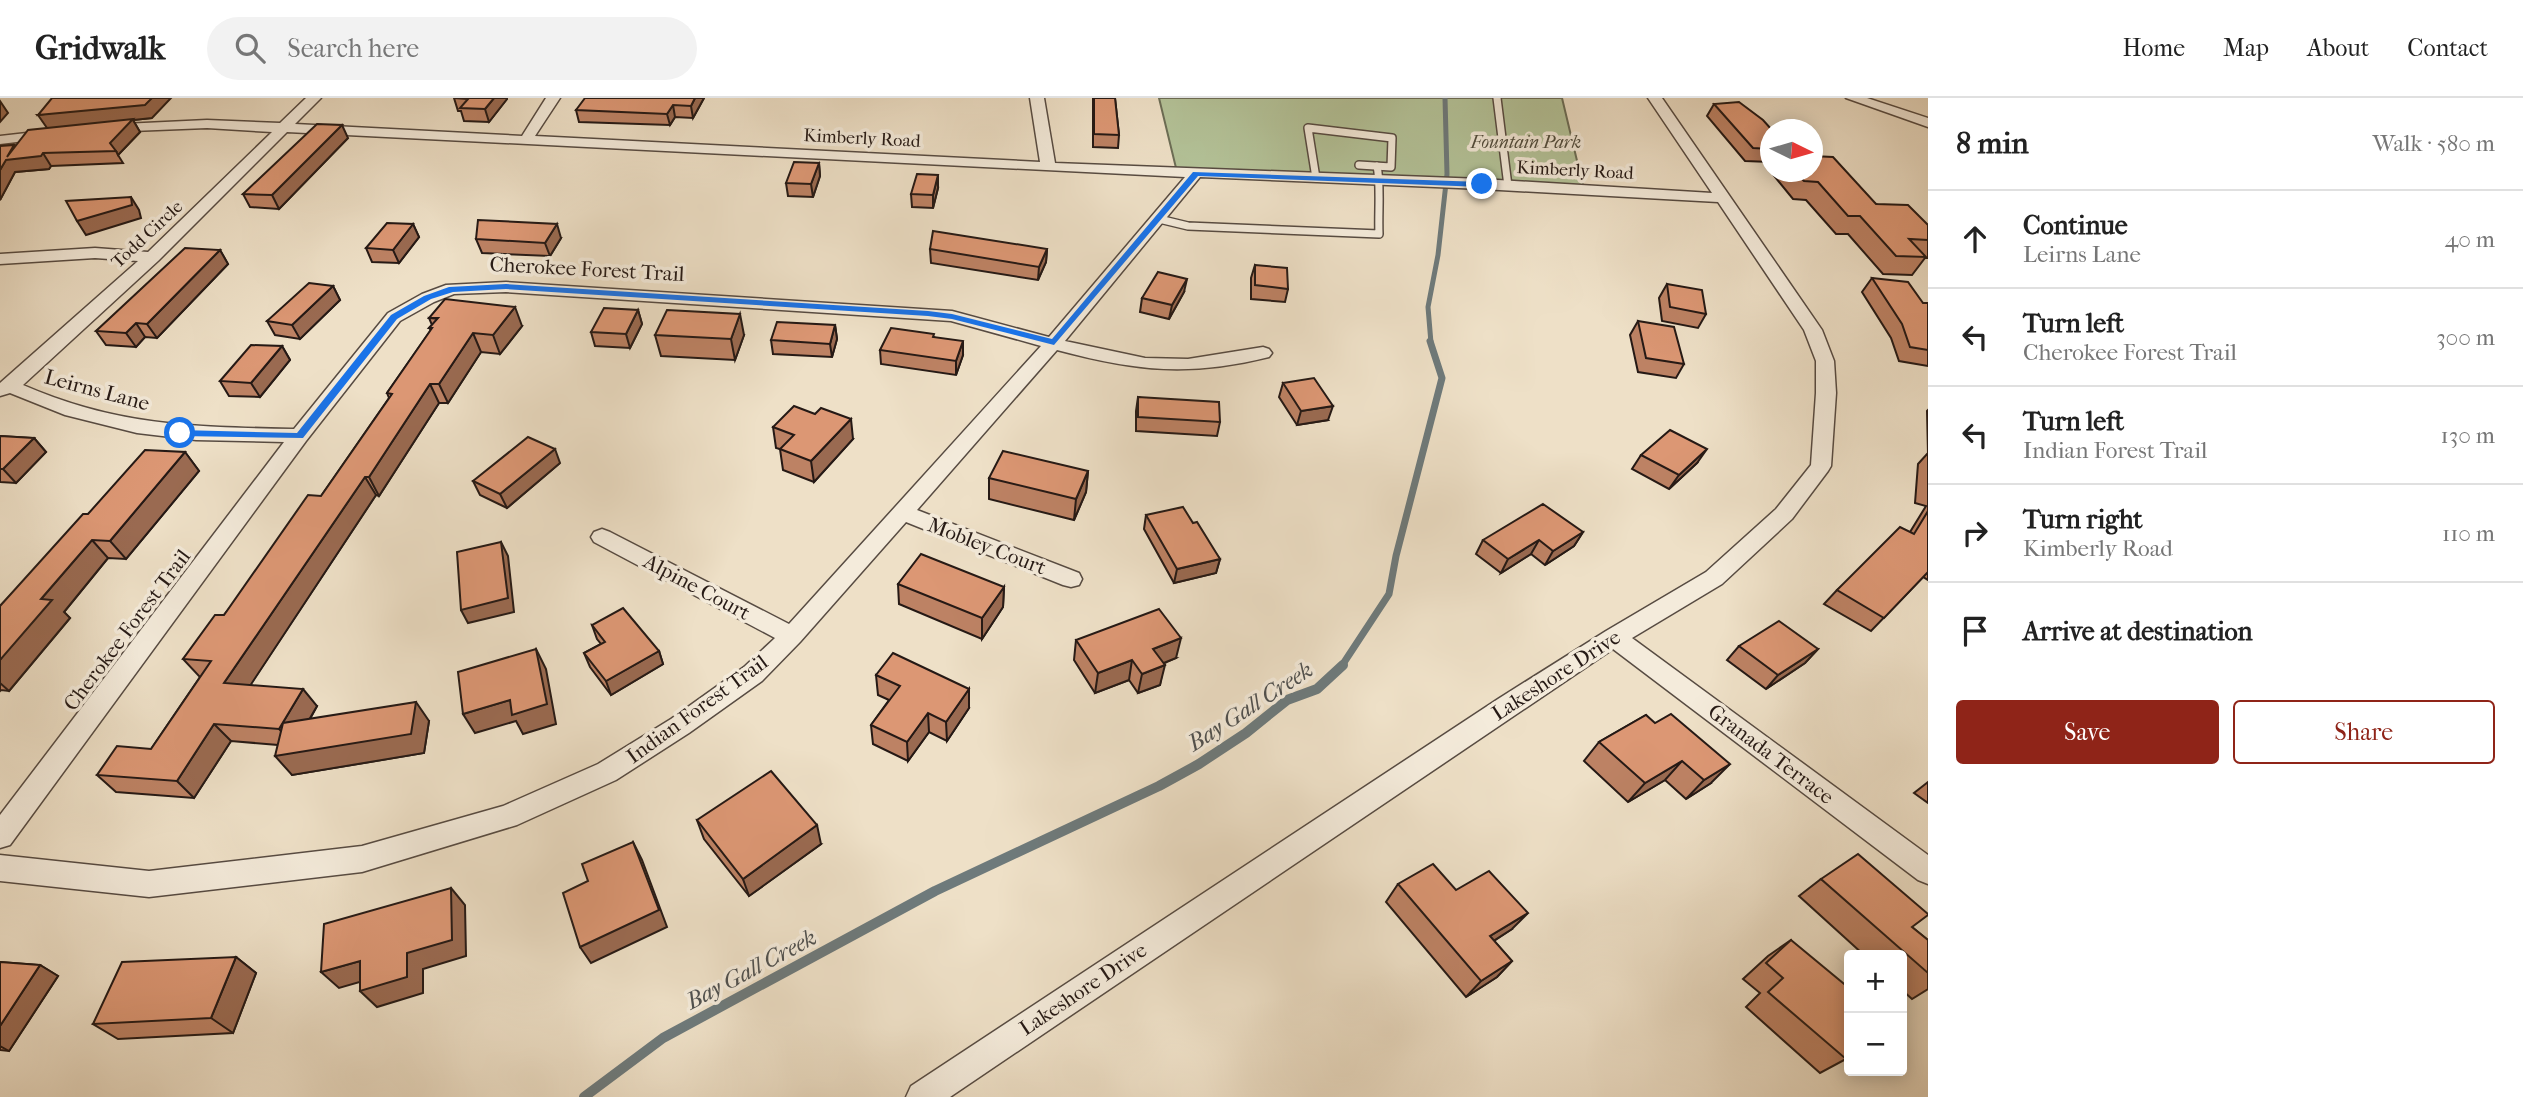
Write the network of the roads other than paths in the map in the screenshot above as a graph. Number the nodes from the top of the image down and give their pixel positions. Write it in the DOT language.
graph roads {
  1 [pos="314,98"];
  2 [pos="553,98"];
  3 [pos="1037,98"];
  4 [pos="1497,98"];
  5 [pos="1655,98"];
  6 [pos="1853,98"];
  7 [pos="1928,123"];
  8 [pos="95,129"];
  9 [pos="283,129"];
  10 [pos="68,132"];
  11 [pos="0,140"];
  12 [pos="526,140"];
  13 [pos="1359,165"];
  14 [pos="1048,167"];
  15 [pos="1196,173"];
  16 [pos="1379,173"];
  17 [pos="1316,178"];
  18 [pos="1508,186"];
  19 [pos="1722,198"];
  20 [pos="1159,219"];
  21 [pos="152,257"];
  22 [pos="0,259"];
  23 [pos="1054,342"];
  24 [pos="1263,353"];
  25 [pos="5,388"];
  26 [pos="299,436"];
  27 [pos="904,513"];
  28 [pos="602,537"];
  29 [pos="1071,579"];
  30 [pos="792,636"];
  31 [pos="1614,637"];
  32 [pos="0,836"];
  33 [pos="0,868"];
  34 [pos="1928,871"];
  35 [pos="922,1097"];
  1 -- 9 [label="street, Todd Circle"];
  2 -- 12 [label="street"];
  3 -- 14 [label="street"];
  4 -- 18 [label="lane"];
  5 -- 19 [label="street, Lakeshore Drive"];
  6 -- 7 [label="street"];
  8 -- 9 [label="street, Kimberly Road"];
  9 -- 12 [label="street, Kimberly Road"];
  9 -- 21 [label="street, Todd Circle"];
  10 -- 11 [label="street"];
  12 -- 14 [label="street, Kimberly Road"];
  13 -- 16 [label="lane"];
  14 -- 15 [label="street, Kimberly Road"];
  15 -- 17 [label="street, Kimberly Road"];
  15 -- 20 [label="street, Indian Forest Trail"];
  16 -- 17 [label="street, Kimberly Road"];
  16 -- 17 [label="lane"];
  16 -- 18 [label="street, Kimberly Road"];
  16 -- 20 [label="lane"];
  18 -- 19 [label="street, Kimberly Road"];
  19 -- 31 [label="street, Lakeshore Drive"];
  20 -- 23 [label="street, Indian Forest Trail"];
  21 -- 22 [label="street"];
  21 -- 25 [label="street, Todd Circle"];
  23 -- 24 [label="street, Cherokee Forest Trail"];
  23 -- 26 [label="street, Cherokee Forest Trail"];
  23 -- 27 [label="street, Indian Forest Trail"];
  25 -- 26 [label="street, Leirns Lane"];
  26 -- 32 [label="street, Cherokee Forest Trail"];
  27 -- 29 [label="street, Mobley Court"];
  27 -- 30 [label="street, Indian Forest Trail"];
  28 -- 30 [label="street, Alpine Court"];
  30 -- 33 [label="street, Indian Forest Trail"];
  31 -- 34 [label="street, Granada Terrace"];
  31 -- 35 [label="street, Lakeshore Drive"];
}
